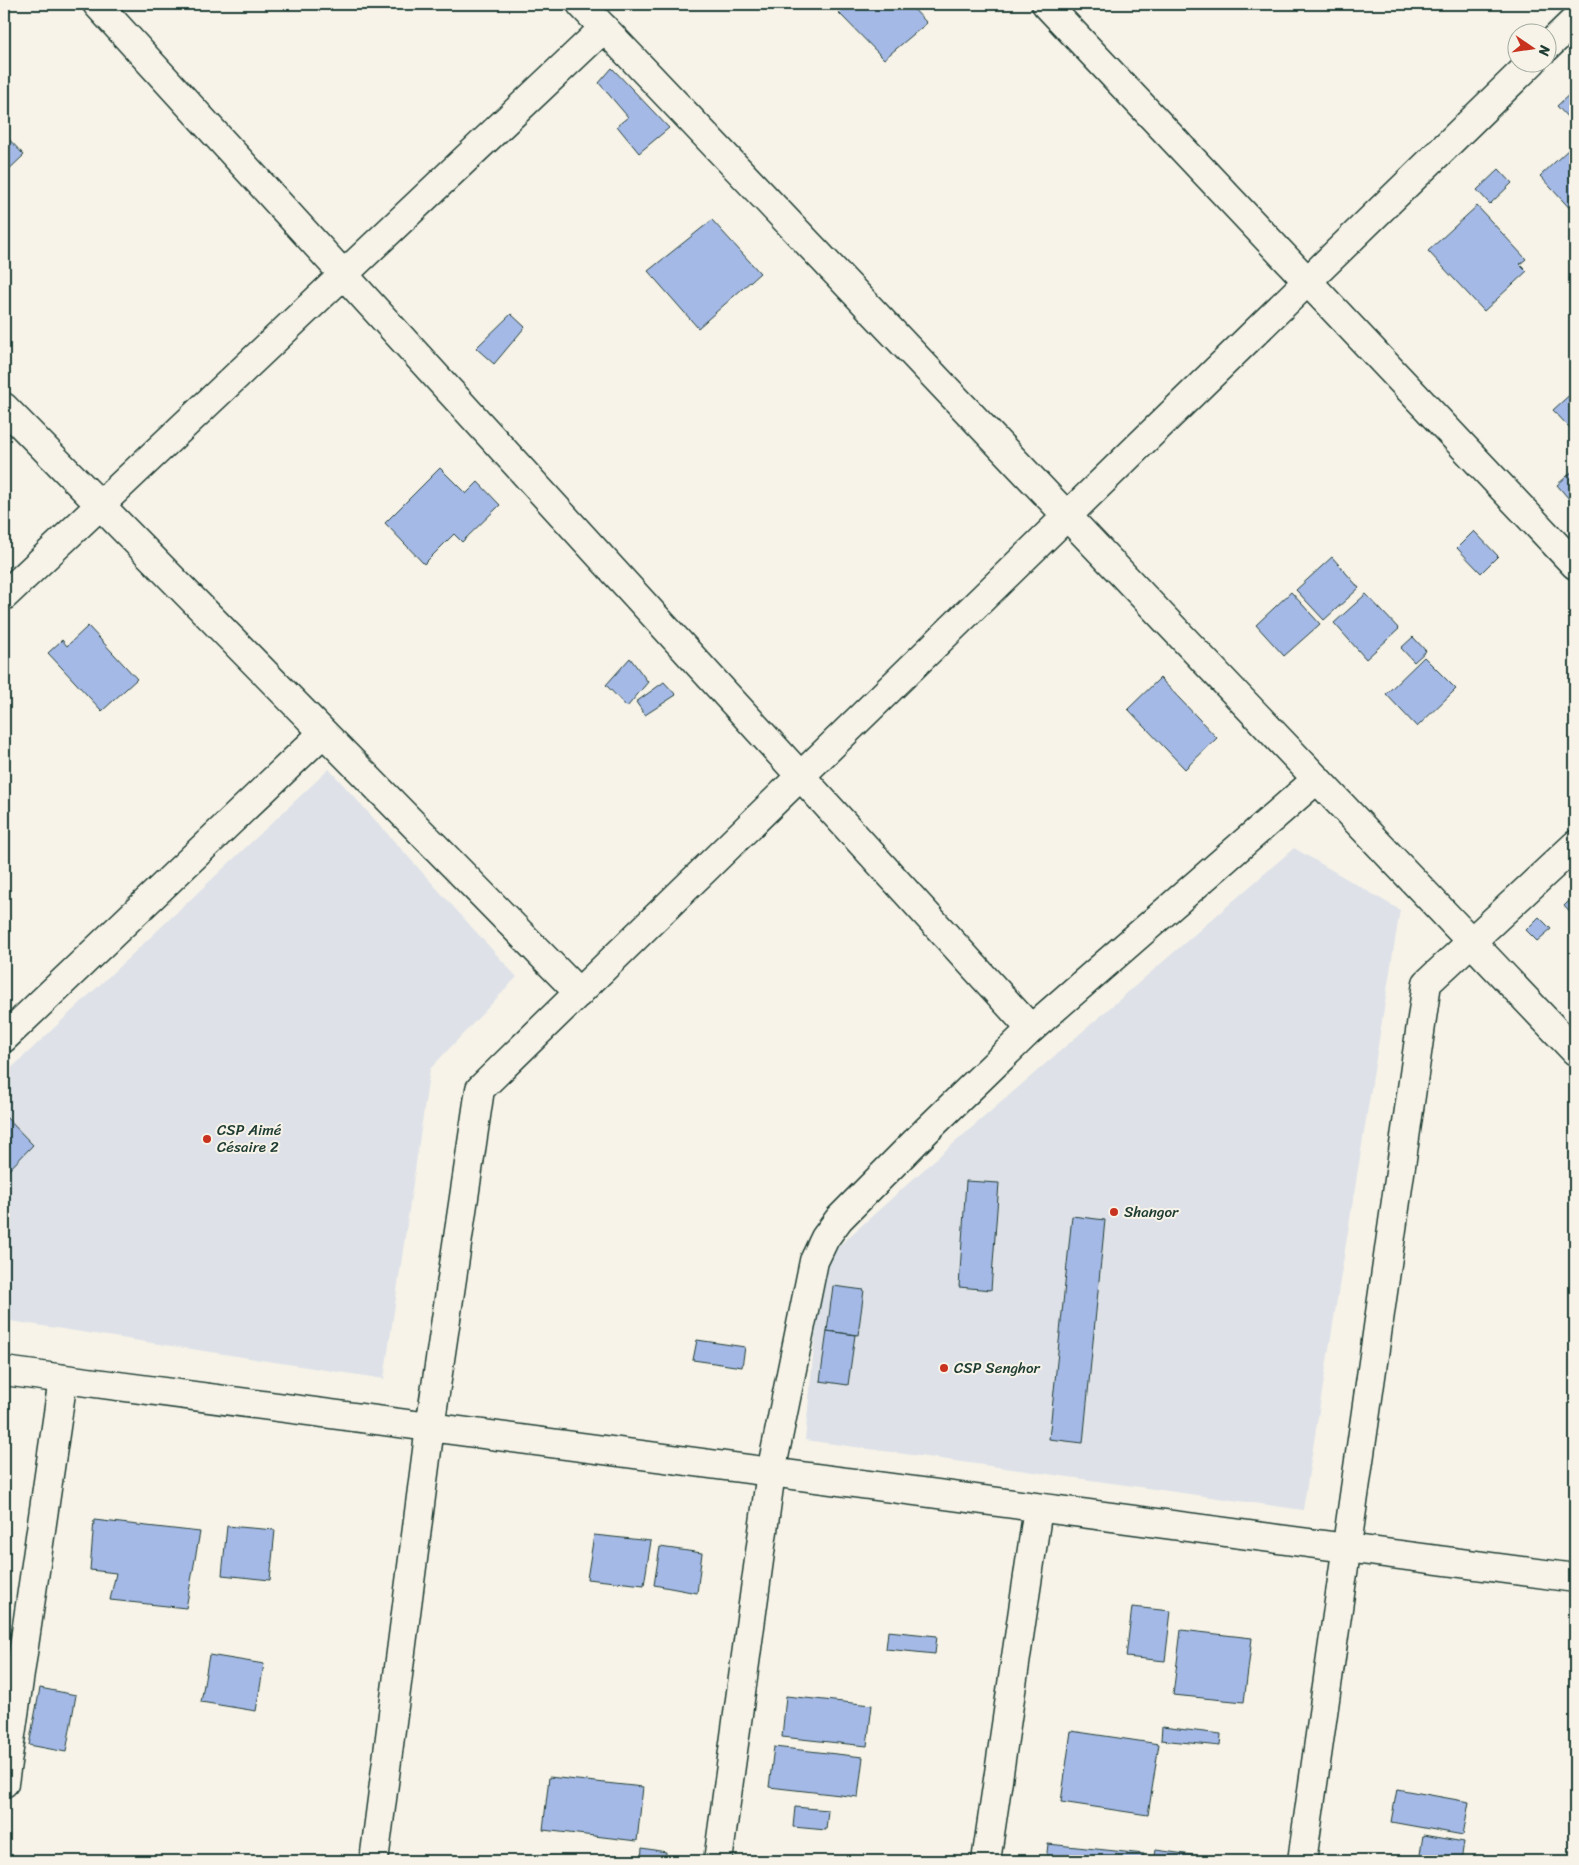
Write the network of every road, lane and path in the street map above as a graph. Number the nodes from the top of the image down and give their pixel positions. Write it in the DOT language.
graph roads {
  1 [pos="97,4"];
  2 [pos="581,4"];
  3 [pos="1046,4"];
  4 [pos="1575,20"];
  5 [pos="604,28"];
  6 [pos="1556,38"];
  7 [pos="1522,72"];
  8 [pos="344,275"];
  9 [pos="1308,281"];
  10 [pos="4,407"];
  11 [pos="99,505"];
  12 [pos="1067,516"];
  13 [pos="1575,565"];
  14 [pos="4,596"];
  15 [pos="323,733"];
  16 [pos="800,775"];
  17 [pos="1317,779"];
  18 [pos="1575,845"];
  19 [pos="1472,942"];
  20 [pos="579,993"];
  21 [pos="1031,1029"];
  22 [pos="4,1038"];
  23 [pos="1575,1051"];
  24 [pos="4,1371"];
  25 [pos="64,1379"];
  26 [pos="430,1427"];
  27 [pos="770,1472"];
  28 [pos="1038,1508"];
  29 [pos="1347,1548"];
  30 [pos="1575,1578"];
  31 [pos="4,1783"];
  32 [pos="374,1861"];
  33 [pos="718,1861"];
  34 [pos="986,1861"];
  35 [pos="1302,1861"];
  1 -- 8 [label="street"];
  2 -- 5 [label="street"];
  3 -- 9 [label="street"];
  4 -- 6 [label="street"];
  5 -- 8 [label="street"];
  5 -- 12 [label="street"];
  7 -- 9 [label="street"];
  8 -- 11 [label="street"];
  8 -- 16 [label="street"];
  9 -- 12 [label="street"];
  9 -- 13 [label="street"];
  10 -- 11 [label="street"];
  11 -- 14 [label="street"];
  11 -- 15 [label="street"];
  12 -- 16 [label="street"];
  12 -- 17 [label="street"];
  15 -- 20 [label="street"];
  15 -- 22 [label="street"];
  16 -- 20 [label="street"];
  16 -- 21 [label="street"];
  17 -- 19 [label="street"];
  17 -- 21 [label="street"];
  18 -- 19 [label="street"];
  19 -- 23 [label="street"];
  19 -- 29 [label="street"];
  20 -- 26 [label="street"];
  21 -- 27 [label="street"];
  24 -- 25 [label="street"];
  25 -- 26 [label="street"];
  25 -- 31 [label="street"];
  26 -- 27 [label="street"];
  26 -- 32 [label="street"];
  27 -- 28 [label="street"];
  27 -- 33 [label="street"];
  28 -- 29 [label="street"];
  28 -- 34 [label="street"];
  29 -- 30 [label="street"];
  29 -- 35 [label="street"];
}
